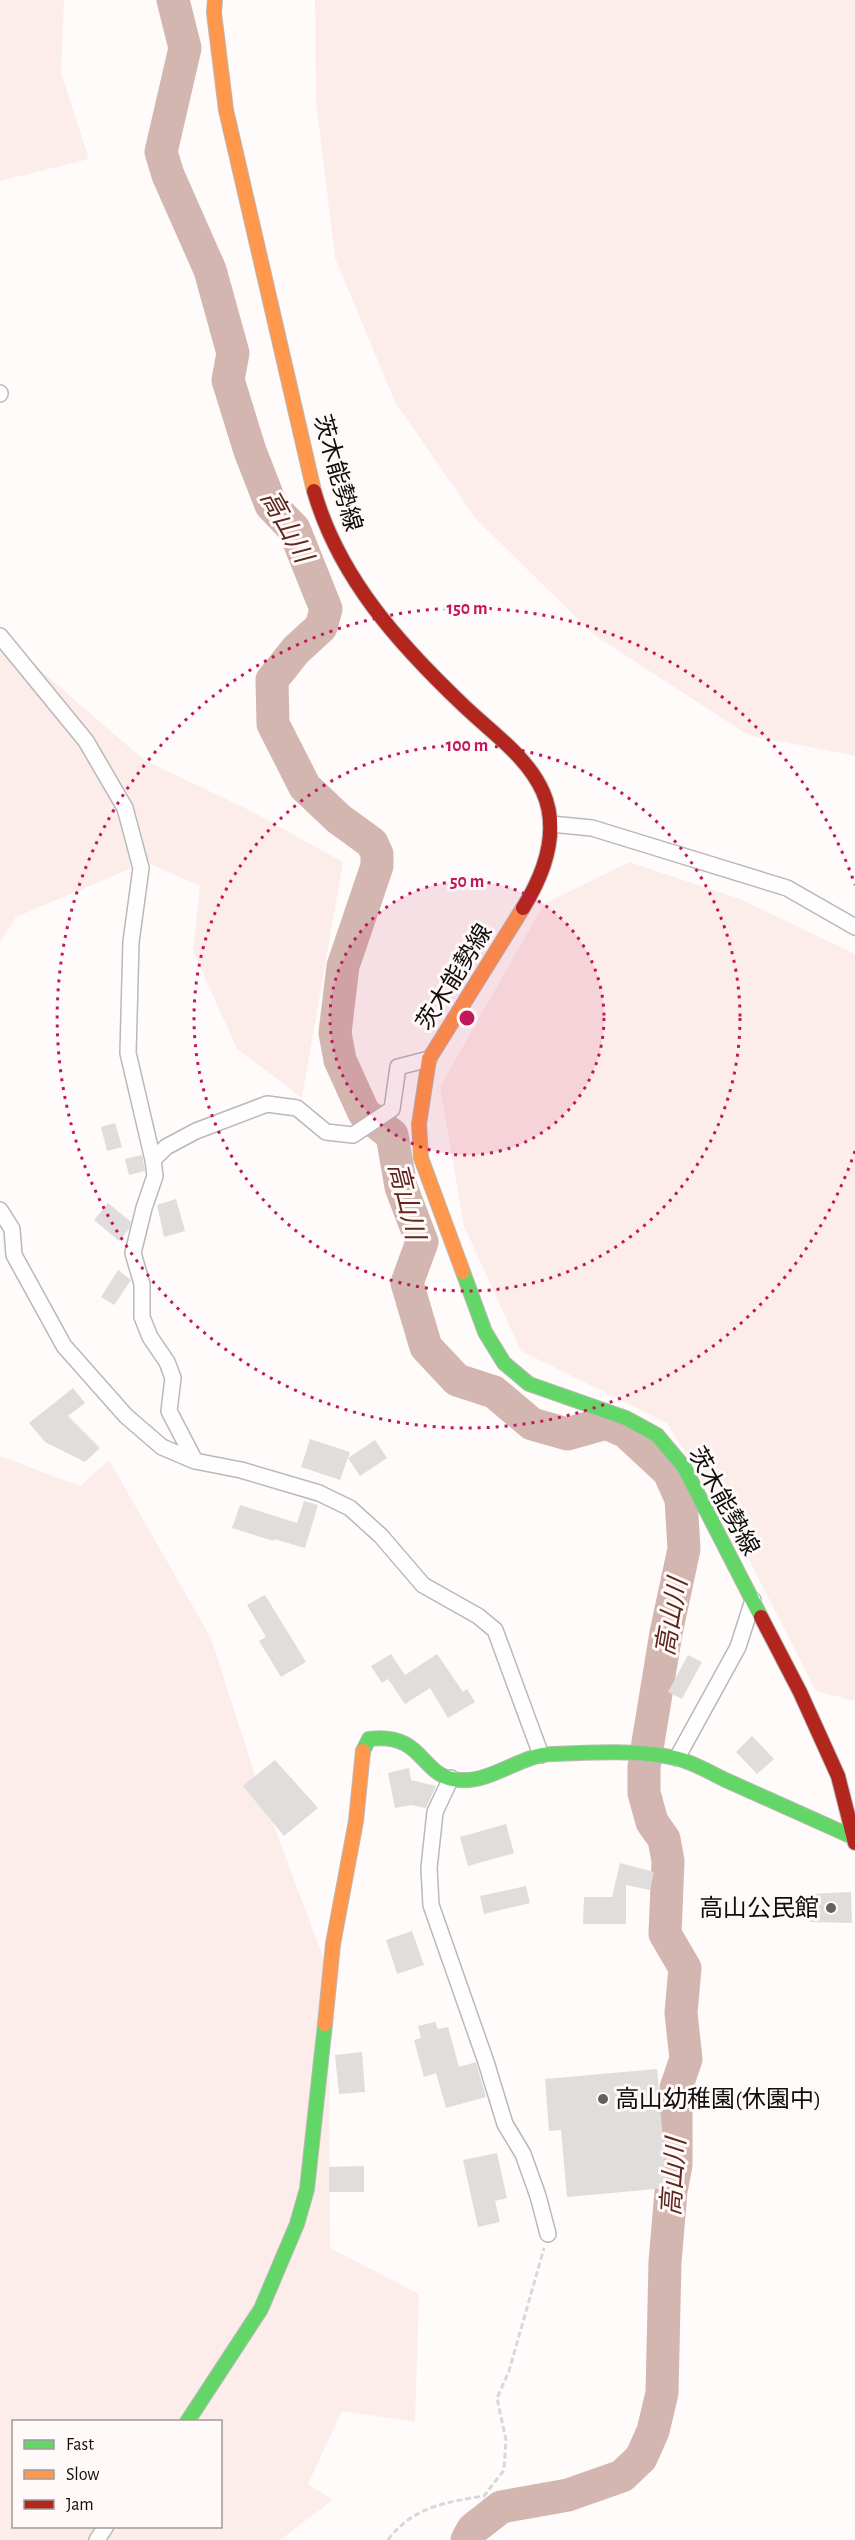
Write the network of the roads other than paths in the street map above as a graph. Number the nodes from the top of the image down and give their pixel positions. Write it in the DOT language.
graph roads {
  1 [pos="215,0"];
  2 [pos="0,636"];
  3 [pos="550,824"];
  4 [pos="855,927"];
  5 [pos="429,1059"];
  6 [pos="153,1160"];
  7 [pos="0,1210"];
  8 [pos="195,1461"];
  9 [pos="753,1600"];
  10 [pos="540,1755"];
  11 [pos="677,1758"];
  12 [pos="451,1778"];
  13 [pos="855,1839"];
  14 [pos="548,2234"];
  15 [pos="188,2420"];
  1 -- 3 [label="main road, 茨木能勢線"];
  2 -- 6 [label="street"];
  3 -- 4 [label="street"];
  3 -- 5 [label="main road, 茨木能勢線"];
  5 -- 6 [label="street"];
  5 -- 9 [label="main road, 茨木能勢線"];
  6 -- 8 [label="street"];
  7 -- 8 [label="street"];
  8 -- 10 [label="street"];
  9 -- 11 [label="street"];
  9 -- 13 [label="main road, 茨木能勢線"];
  10 -- 11 [label="main road"];
  10 -- 12 [label="main road"];
  11 -- 13 [label="main road"];
  12 -- 14 [label="street"];
  12 -- 15 [label="main road"];
}
